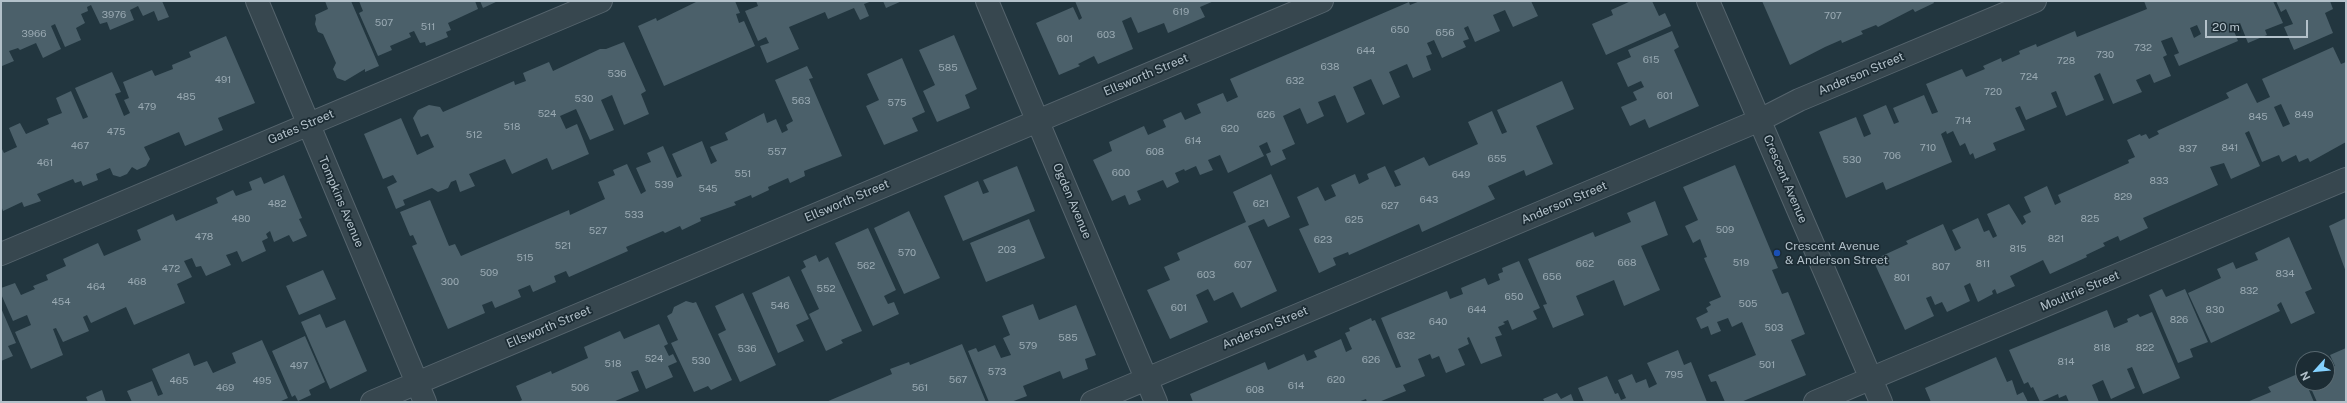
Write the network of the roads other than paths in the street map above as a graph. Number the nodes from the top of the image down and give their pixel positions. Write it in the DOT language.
graph roads {
  1 [pos="257,1"];
  2 [pos="601,1"];
  3 [pos="987,1"];
  4 [pos="1322,1"];
  5 [pos="1708,1"];
  6 [pos="2035,1"];
  7 [pos="1760,120"];
  8 [pos="1038,121"];
  9 [pos="308,124"];
  10 [pos="2346,179"];
  11 [pos="1,254"];
  12 [pos="1146,379"];
  13 [pos="1871,379"];
  14 [pos="421,392"];
  15 [pos="372,402"];
  16 [pos="1092,402"];
  17 [pos="1156,402"];
  18 [pos="1815,402"];
  19 [pos="1881,402"];
  1 -- 9 [label="street, Tompkins Avenue"];
  2 -- 9 [label="street, Gates Street"];
  3 -- 8 [label="street, Ogden Avenue"];
  4 -- 8 [label="street, Ellsworth Street"];
  5 -- 7 [label="street, Crescent Avenue"];
  6 -- 7 [label="street, Anderson Street"];
  7 -- 12 [label="street, Anderson Street"];
  7 -- 13 [label="street, Crescent Avenue"];
  8 -- 12 [label="street, Ogden Avenue"];
  8 -- 14 [label="street, Ellsworth Street"];
  9 -- 11 [label="street, Gates Street"];
  9 -- 14 [label="street, Tompkins Avenue"];
  10 -- 13 [label="street, Moultrie Street"];
  12 -- 16 [label="street, Anderson Street"];
  12 -- 17 [label="street, Ogden Avenue"];
  13 -- 18 [label="street, Moultrie Street"];
  13 -- 19 [label="street, Crescent Avenue"];
  14 -- 15 [label="street, Ellsworth Street"];
}
